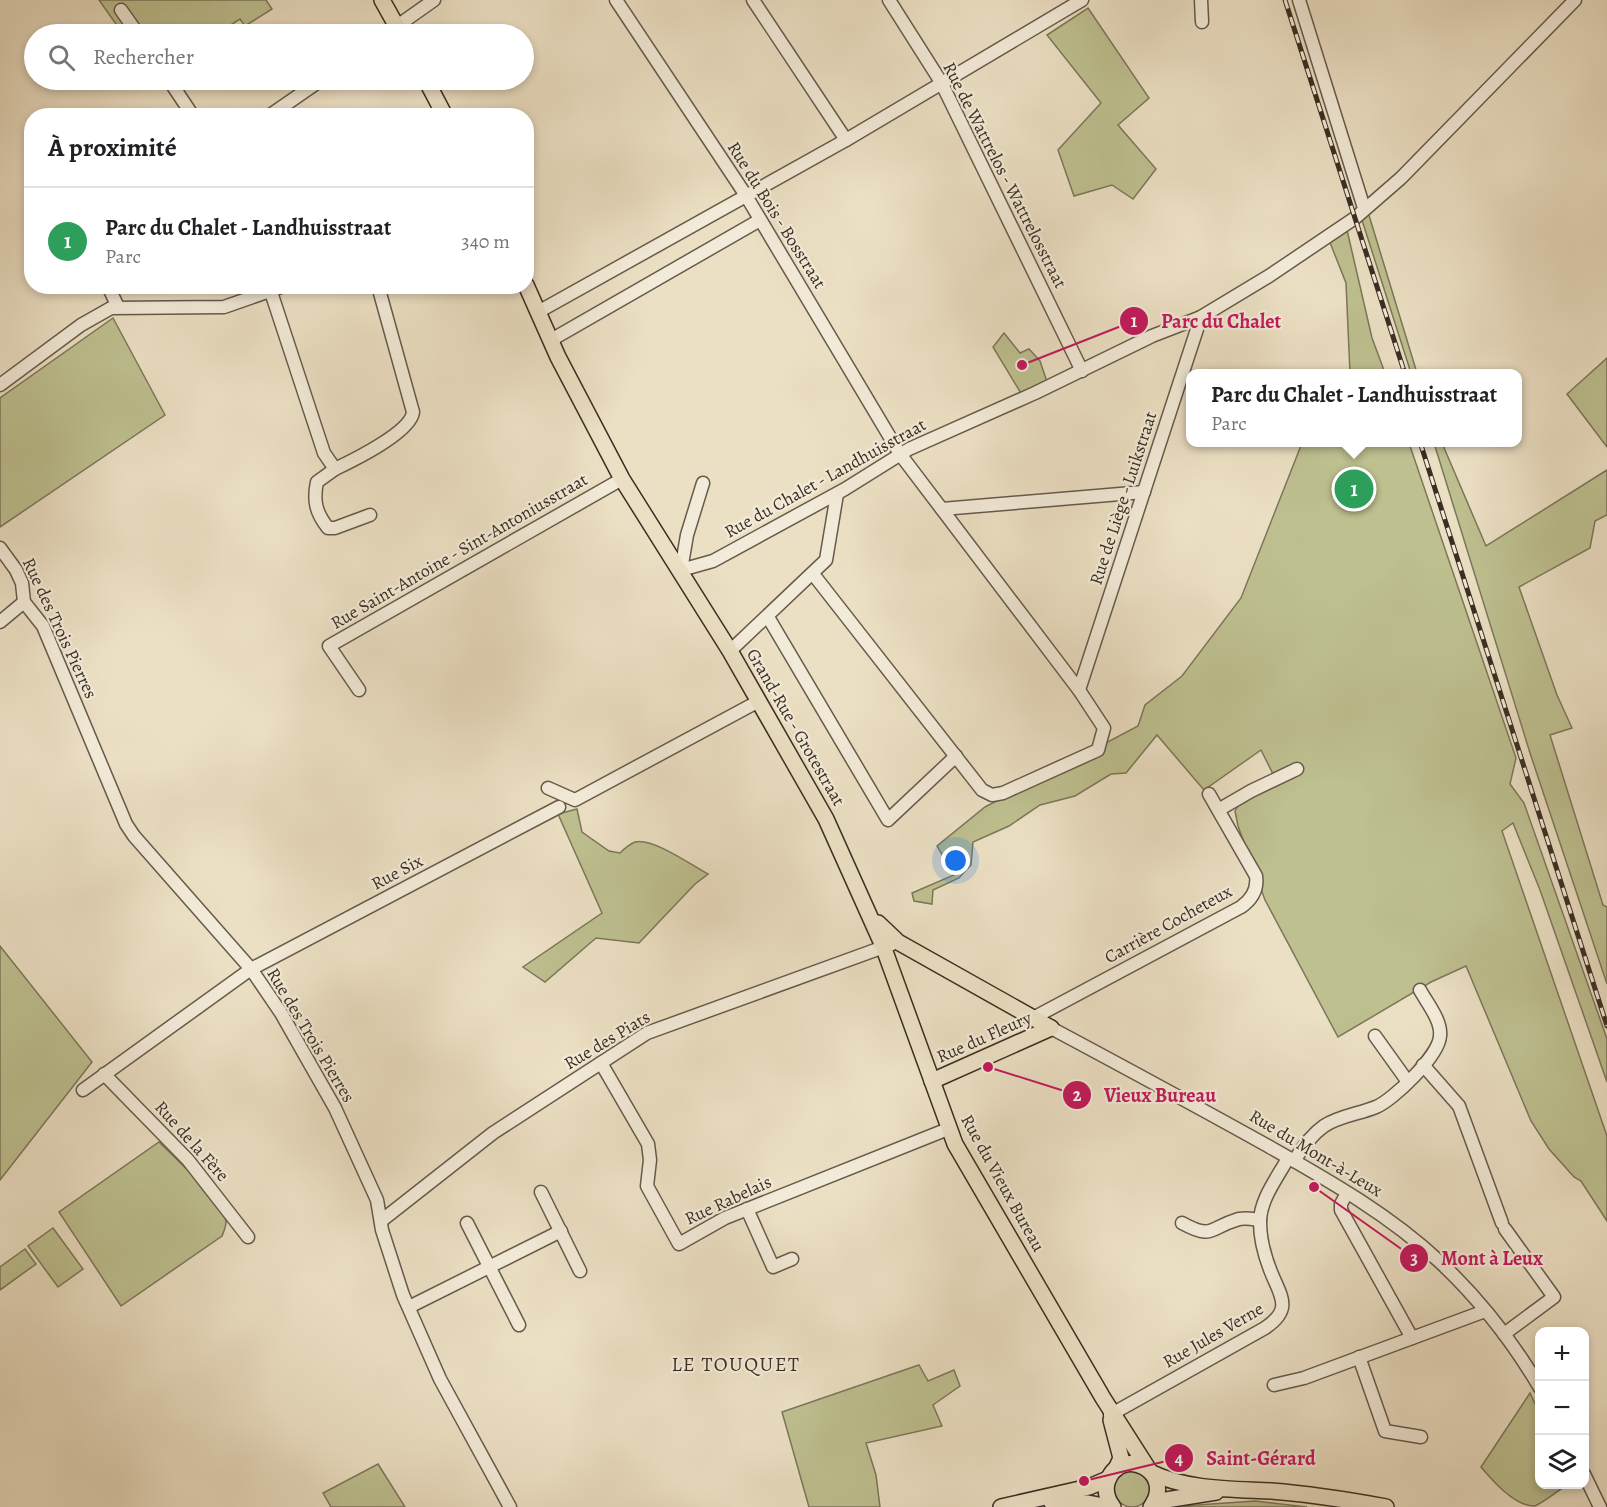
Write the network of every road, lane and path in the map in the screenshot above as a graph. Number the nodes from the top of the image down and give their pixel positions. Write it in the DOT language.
graph roads {
  1 [pos="382,0"];
  2 [pos="434,0"];
  3 [pos="616,0"];
  4 [pos="753,0"];
  5 [pos="889,0"];
  6 [pos="1082,0"];
  7 [pos="1200,0"];
  8 [pos="1299,0"];
  9 [pos="1575,0"];
  10 [pos="121,10"];
  11 [pos="1202,22"];
  12 [pos="131,24"];
  13 [pos="392,24"];
  14 [pos="405,24"];
  15 [pos="941,82"];
  16 [pos="176,90"];
  17 [pos="306,90"];
  18 [pos="431,90"];
  19 [pos="188,108"];
  20 [pos="280,108"];
  21 [pos="441,108"];
  22 [pos="846,140"];
  23 [pos="745,194"];
  24 [pos="1364,208"];
  25 [pos="760,220"];
  26 [pos="112,294"];
  27 [pos="265,294"];
  28 [pos="272,294"];
  29 [pos="380,294"];
  30 [pos="530,294"];
  31 [pos="118,307"];
  32 [pos="538,312"];
  33 [pos="1201,317"];
  34 [pos="551,340"];
  35 [pos="1082,371"];
  36 [pos="0,385"];
  37 [pos="900,454"];
  38 [pos="335,469"];
  39 [pos="622,479"];
  40 [pos="703,483"];
  41 [pos="1144,492"];
  42 [pos="837,494"];
  43 [pos="942,509"];
  44 [pos="370,515"];
  45 [pos="0,548"];
  46 [pos="681,570"];
  47 [pos="813,574"];
  48 [pos="24,602"];
  49 [pos="768,617"];
  50 [pos="0,622"];
  51 [pos="730,651"];
  52 [pos="359,690"];
  53 [pos="1079,690"];
  54 [pos="759,701"];
  55 [pos="956,756"];
  56 [pos="1297,770"];
  57 [pos="548,788"];
  58 [pos="1209,794"];
  59 [pos="559,807"];
  60 [pos="1220,809"];
  61 [pos="867,908"];
  62 [pos="890,944"];
  63 [pos="251,969"];
  64 [pos="1420,990"];
  65 [pos="1033,1018"];
  66 [pos="1051,1029"];
  67 [pos="1375,1036"];
  68 [pos="602,1063"];
  69 [pos="1423,1065"];
  70 [pos="104,1074"];
  71 [pos="932,1082"];
  72 [pos="1408,1082"];
  73 [pos="83,1090"];
  74 [pos="948,1129"];
  75 [pos="1291,1159"];
  76 [pos="541,1192"];
  77 [pos="1347,1193"];
  78 [pos="747,1209"];
  79 [pos="1260,1220"];
  80 [pos="381,1221"];
  81 [pos="467,1223"];
  82 [pos="1182,1223"];
  83 [pos="561,1231"];
  84 [pos="248,1237"];
  85 [pos="792,1259"];
  86 [pos="489,1267"];
  87 [pos="580,1271"];
  88 [pos="409,1307"];
  89 [pos="1485,1311"];
  90 [pos="519,1325"];
  91 [pos="1504,1334"];
  92 [pos="1412,1338"];
  93 [pos="1359,1357"];
  94 [pos="1535,1382"];
  95 [pos="1274,1385"];
  96 [pos="1111,1414"];
  97 [pos="1421,1437"];
  98 [pos="1151,1472"];
  99 [pos="1112,1474"];
  100 [pos="1589,1484"];
  101 [pos="1233,1490"];
  102 [pos="1021,1505"];
  103 [pos="1152,1506"];
  104 [pos="510,1507"];
  105 [pos="1001,1507"];
  106 [pos="1111,1507"];
  107 [pos="1386,1507"];
  108 [pos="1600,1507"];
  1 -- 13 [label="main road"];
  2 -- 14 [label="street"];
  3 -- 23 [label="street, Rue du Bois - Bosstraat"];
  4 -- 22 [label="street"];
  5 -- 15 [label="street, Rue de Wattrelos - Wattrelosstraat"];
  6 -- 15 [label="street"];
  7 -- 11 [label="street"];
  8 -- 24 [label="street"];
  9 -- 24 [label="street, Rue du Chalet - Landhuisstraat"];
  10 -- 12 [label="street"];
  15 -- 22 [label="street"];
  15 -- 35 [label="street, Rue de Wattrelos - Wattrelosstraat"];
  16 -- 19 [label="street"];
  17 -- 20 [label="street"];
  18 -- 21 [label="main road"];
  22 -- 23 [label="street"];
  23 -- 25 [label="street, Rue du Bois - Bosstraat"];
  23 -- 32 [label="street"];
  24 -- 33 [label="street, Rue du Chalet - Landhuisstraat"];
  25 -- 34 [label="street"];
  25 -- 37 [label="street, Rue du Bois - Bosstraat"];
  26 -- 31 [label="street"];
  27 -- 31 [label="street"];
  28 -- 38 [label="street"];
  29 -- 38 [label="street"];
  30 -- 32 [label="main road, Grand-Rue - Grotestraat"];
  31 -- 36 [label="street"];
  32 -- 34 [label="main road, Grand-Rue - Grotestraat"];
  33 -- 35 [label="street, Rue du Chalet - Landhuisstraat"];
  33 -- 41 [label="street, Rue de Liège - Luikstraat"];
  34 -- 39 [label="main road, Grand-Rue - Grotestraat"];
  35 -- 37 [label="street, Rue du Chalet - Landhuisstraat"];
  37 -- 42 [label="street, Rue du Chalet - Landhuisstraat"];
  37 -- 43 [label="street, Rue du Bois - Bosstraat"];
  38 -- 44 [label="street"];
  39 -- 46 [label="main road, Grand-Rue - Grotestraat"];
  39 -- 52 [label="street, Rue Saint-Antoine - Sint-Antoniusstraat"];
  40 -- 46 [label="street"];
  41 -- 43 [label="street"];
  41 -- 53 [label="street, Rue de Liège - Luikstraat"];
  42 -- 46 [label="street, Rue du Chalet - Landhuisstraat"];
  42 -- 47 [label="street"];
  43 -- 53 [label="street, Rue du Bois - Bosstraat"];
  45 -- 48 [label="street, Rue des Trois Pierres"];
  46 -- 51 [label="main road, Grand-Rue - Grotestraat"];
  47 -- 49 [label="street"];
  47 -- 55 [label="street"];
  48 -- 50 [label="street"];
  48 -- 63 [label="street, Rue des Trois Pierres"];
  49 -- 51 [label="street"];
  49 -- 55 [label="street"];
  51 -- 54 [label="main road, Grand-Rue - Grotestraat"];
  53 -- 55 [label="street, Rue du Bois - Bosstraat"];
  54 -- 57 [label="street"];
  54 -- 61 [label="main road, Grand-Rue - Grotestraat"];
  56 -- 60 [label="street"];
  58 -- 60 [label="street, Carrière Cocheteux"];
  59 -- 63 [label="street, Rue Six"];
  60 -- 65 [label="street, Carrière Cocheteux"];
  61 -- 62 [label="main road, Rue du Vieux Bureau"];
  62 -- 65 [label="main road, Rue du Mont-à-Leux"];
  62 -- 68 [label="street, Rue des Piats"];
  62 -- 71 [label="main road, Rue du Vieux Bureau"];
  63 -- 70 [label="street"];
  63 -- 80 [label="street, Rue des Trois Pierres"];
  64 -- 69 [label="street, Rue Jules Verne"];
  65 -- 66 [label="main road, Rue du Mont-à-Leux"];
  66 -- 71 [label="main road, Rue du Fleury"];
  66 -- 75 [label="street, Rue du Mont-à-Leux"];
  67 -- 72 [label="street"];
  68 -- 78 [label="street, Rue Rabelais"];
  68 -- 80 [label="street, Rue des Piats"];
  69 -- 72 [label="street, Rue Jules Verne"];
  69 -- 91 [label="street"];
  70 -- 73 [label="street"];
  70 -- 84 [label="street, Rue de la Fère"];
  71 -- 74 [label="main road, Rue du Vieux Bureau"];
  72 -- 75 [label="street, Rue Jules Verne"];
  74 -- 78 [label="street, Rue Rabelais"];
  74 -- 96 [label="main road, Rue du Vieux Bureau"];
  75 -- 77 [label="street, Rue du Mont-à-Leux"];
  75 -- 79 [label="street, Rue Jules Verne"];
  76 -- 83 [label="street"];
  77 -- 89 [label="street, Rue du Mont-à-Leux"];
  77 -- 92 [label="street"];
  78 -- 85 [label="street"];
  79 -- 82 [label="street"];
  79 -- 96 [label="street, Rue Jules Verne"];
  80 -- 88 [label="street, Rue des Trois Pierres"];
  81 -- 86 [label="street"];
  83 -- 86 [label="street"];
  83 -- 87 [label="street"];
  86 -- 88 [label="street"];
  86 -- 90 [label="street"];
  88 -- 104 [label="street, Rue des Trois Pierres"];
  89 -- 91 [label="street, Rue du Mont-à-Leux"];
  89 -- 92 [label="street"];
  91 -- 94 [label="street, Rue du Mont-à-Leux"];
  92 -- 93 [label="street"];
  93 -- 95 [label="street"];
  93 -- 97 [label="street"];
  96 -- 98 [label="main road, Rue du Vieux Bureau"];
  96 -- 99 [label="main road, Rue du Vieux Bureau"];
  98 -- 99 [label="main road"];
  98 -- 101 [label="main road"];
  98 -- 103 [label="main road"];
  99 -- 102 [label="main road"];
  99 -- 106 [label="main road, Rue du Vieux Bureau"];
  100 -- 108 [label="street"];
  101 -- 103 [label="main road"];
  101 -- 107 [label="main road"];
  102 -- 105 [label="main road"];
  102 -- 106 [label="main road"];
}
